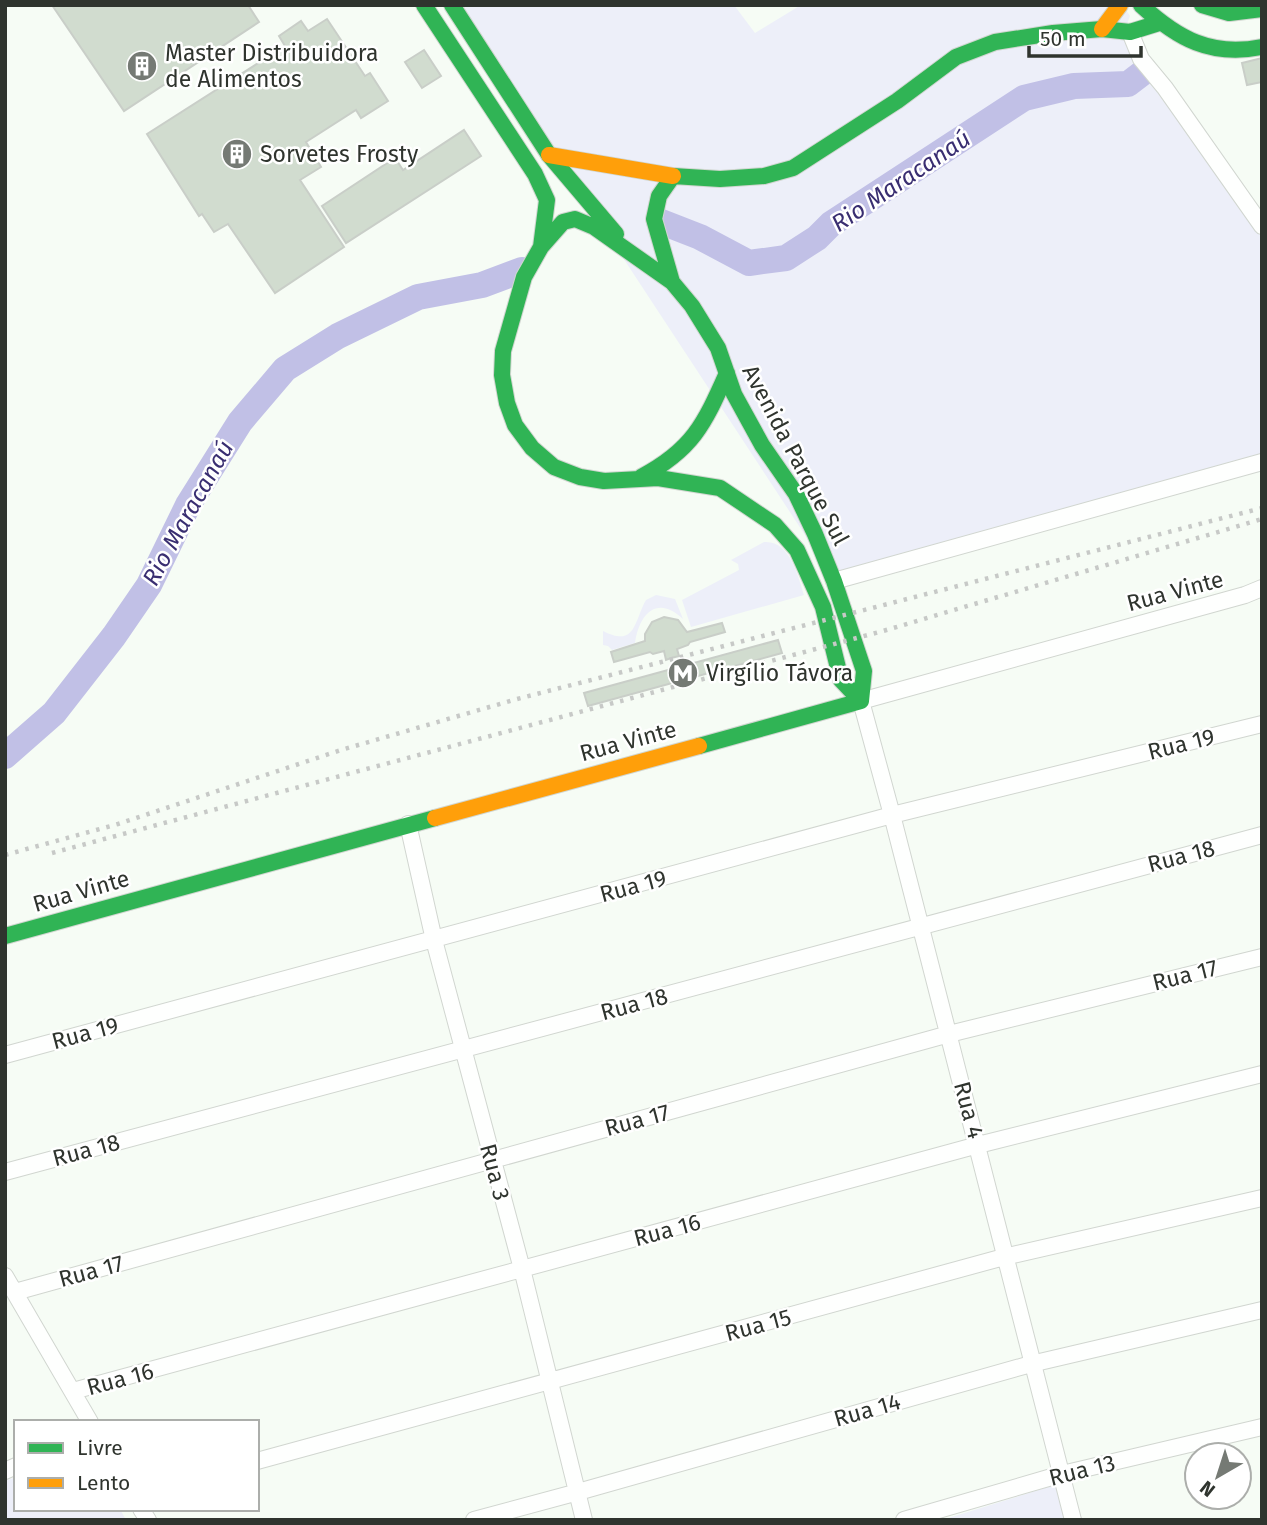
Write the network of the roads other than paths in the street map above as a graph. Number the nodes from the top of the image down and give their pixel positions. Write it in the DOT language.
graph roads {
  1 [pos="424,5"];
  2 [pos="452,5"];
  3 [pos="1120,5"];
  4 [pos="1141,5"];
  5 [pos="1204,6"];
  6 [pos="1262,9"];
  7 [pos="1159,23"];
  8 [pos="1102,29"];
  9 [pos="1130,32"];
  10 [pos="1262,47"];
  11 [pos="549,155"];
  12 [pos="673,176"];
  13 [pos="1262,226"];
  14 [pos="541,247"];
  15 [pos="630,250"];
  16 [pos="672,282"];
  17 [pos="727,373"];
  18 [pos="1262,463"];
  19 [pos="635,480"];
  20 [pos="834,581"];
  21 [pos="1262,588"];
  22 [pos="861,701"];
  23 [pos="1262,724"];
  24 [pos="892,814"];
  25 [pos="408,824"];
  26 [pos="1262,835"];
  27 [pos="920,925"];
  28 [pos="5,936"];
  29 [pos="434,940"];
  30 [pos="1262,957"];
  31 [pos="949,1034"];
  32 [pos="464,1050"];
  33 [pos="5,1055"];
  34 [pos="1262,1074"];
  35 [pos="978,1145"];
  36 [pos="491,1161"];
  37 [pos="5,1172"];
  38 [pos="1262,1198"];
  39 [pos="1004,1257"];
  40 [pos="522,1269"];
  41 [pos="5,1276"];
  42 [pos="15,1292"];
  43 [pos="1262,1310"];
  44 [pos="1031,1364"];
  45 [pos="550,1382"];
  46 [pos="73,1391"];
  47 [pos="89,1420"];
  48 [pos="1262,1427"];
  49 [pos="259,1460"];
  50 [pos="1062,1474"];
  51 [pos="578,1492"];
  52 [pos="474,1520"];
  53 [pos="584,1520"];
  54 [pos="904,1520"];
  55 [pos="1073,1520"];
  1 -- 14 [label="street, Avenida Parque Sul"];
  2 -- 11 [label="street, Avenida Parque Sul"];
  3 -- 8 [label="street"];
  4 -- 7 [label="street"];
  5 -- 6 [label="street"];
  7 -- 9 [label="street"];
  7 -- 10 [label="street"];
  8 -- 9 [label="street"];
  8 -- 12 [label="street"];
  9 -- 13 [label="street"];
  11 -- 12 [label="street"];
  11 -- 15 [label="street, Avenida Parque Sul"];
  12 -- 16 [label="street"];
  14 -- 15 [label="street, Avenida Parque Sul"];
  14 -- 19 [label="street, Avenida Parque Sul"];
  15 -- 16 [label="street, Avenida Parque Sul"];
  16 -- 17 [label="street, Avenida Parque Sul"];
  17 -- 19 [label="street"];
  17 -- 20 [label="street, Avenida Parque Sul"];
  18 -- 20 [label="street"];
  19 -- 22 [label="street, Avenida Parque Sul"];
  20 -- 22 [label="street, Avenida Parque Sul"];
  21 -- 22 [label="street, Rua Vinte"];
  22 -- 24 [label="street, Rua 4"];
  22 -- 25 [label="street, Rua Vinte"];
  23 -- 24 [label="street, Rua 19"];
  24 -- 27 [label="street, Rua 4"];
  24 -- 29 [label="street, Rua 19"];
  25 -- 28 [label="street, Rua Vinte"];
  25 -- 29 [label="street, Rua 3"];
  26 -- 27 [label="street, Rua 18"];
  27 -- 31 [label="street, Rua 4"];
  27 -- 32 [label="street, Rua 18"];
  29 -- 32 [label="street, Rua 3"];
  29 -- 33 [label="street, Rua 19"];
  30 -- 31 [label="street, Rua 17"];
  31 -- 35 [label="street, Rua 4"];
  31 -- 36 [label="street, Rua 17"];
  32 -- 36 [label="street, Rua 3"];
  32 -- 37 [label="street, Rua 18"];
  34 -- 35 [label="street, Rua 16"];
  35 -- 39 [label="street, Rua 4"];
  35 -- 40 [label="street, Rua 16"];
  36 -- 40 [label="street, Rua 3"];
  36 -- 42 [label="street, Rua 17"];
  38 -- 39 [label="street, Rua 15"];
  39 -- 44 [label="street, Rua 4"];
  39 -- 45 [label="street, Rua 15"];
  40 -- 45 [label="street, Rua 3"];
  40 -- 46 [label="street, Rua 16"];
  41 -- 42 [label="street"];
  42 -- 46 [label="street"];
  43 -- 44 [label="street, Rua 14"];
  44 -- 50 [label="street, Rua 4"];
  44 -- 51 [label="street, Rua 14"];
  45 -- 49 [label="street, Rua 15"];
  45 -- 51 [label="street, Rua 3"];
  46 -- 47 [label="street"];
  48 -- 50 [label="street, Rua 13"];
  50 -- 54 [label="street, Rua 13"];
  50 -- 55 [label="street, Rua 4"];
  51 -- 52 [label="street, Rua 14"];
  51 -- 53 [label="street, Rua 3"];
}
